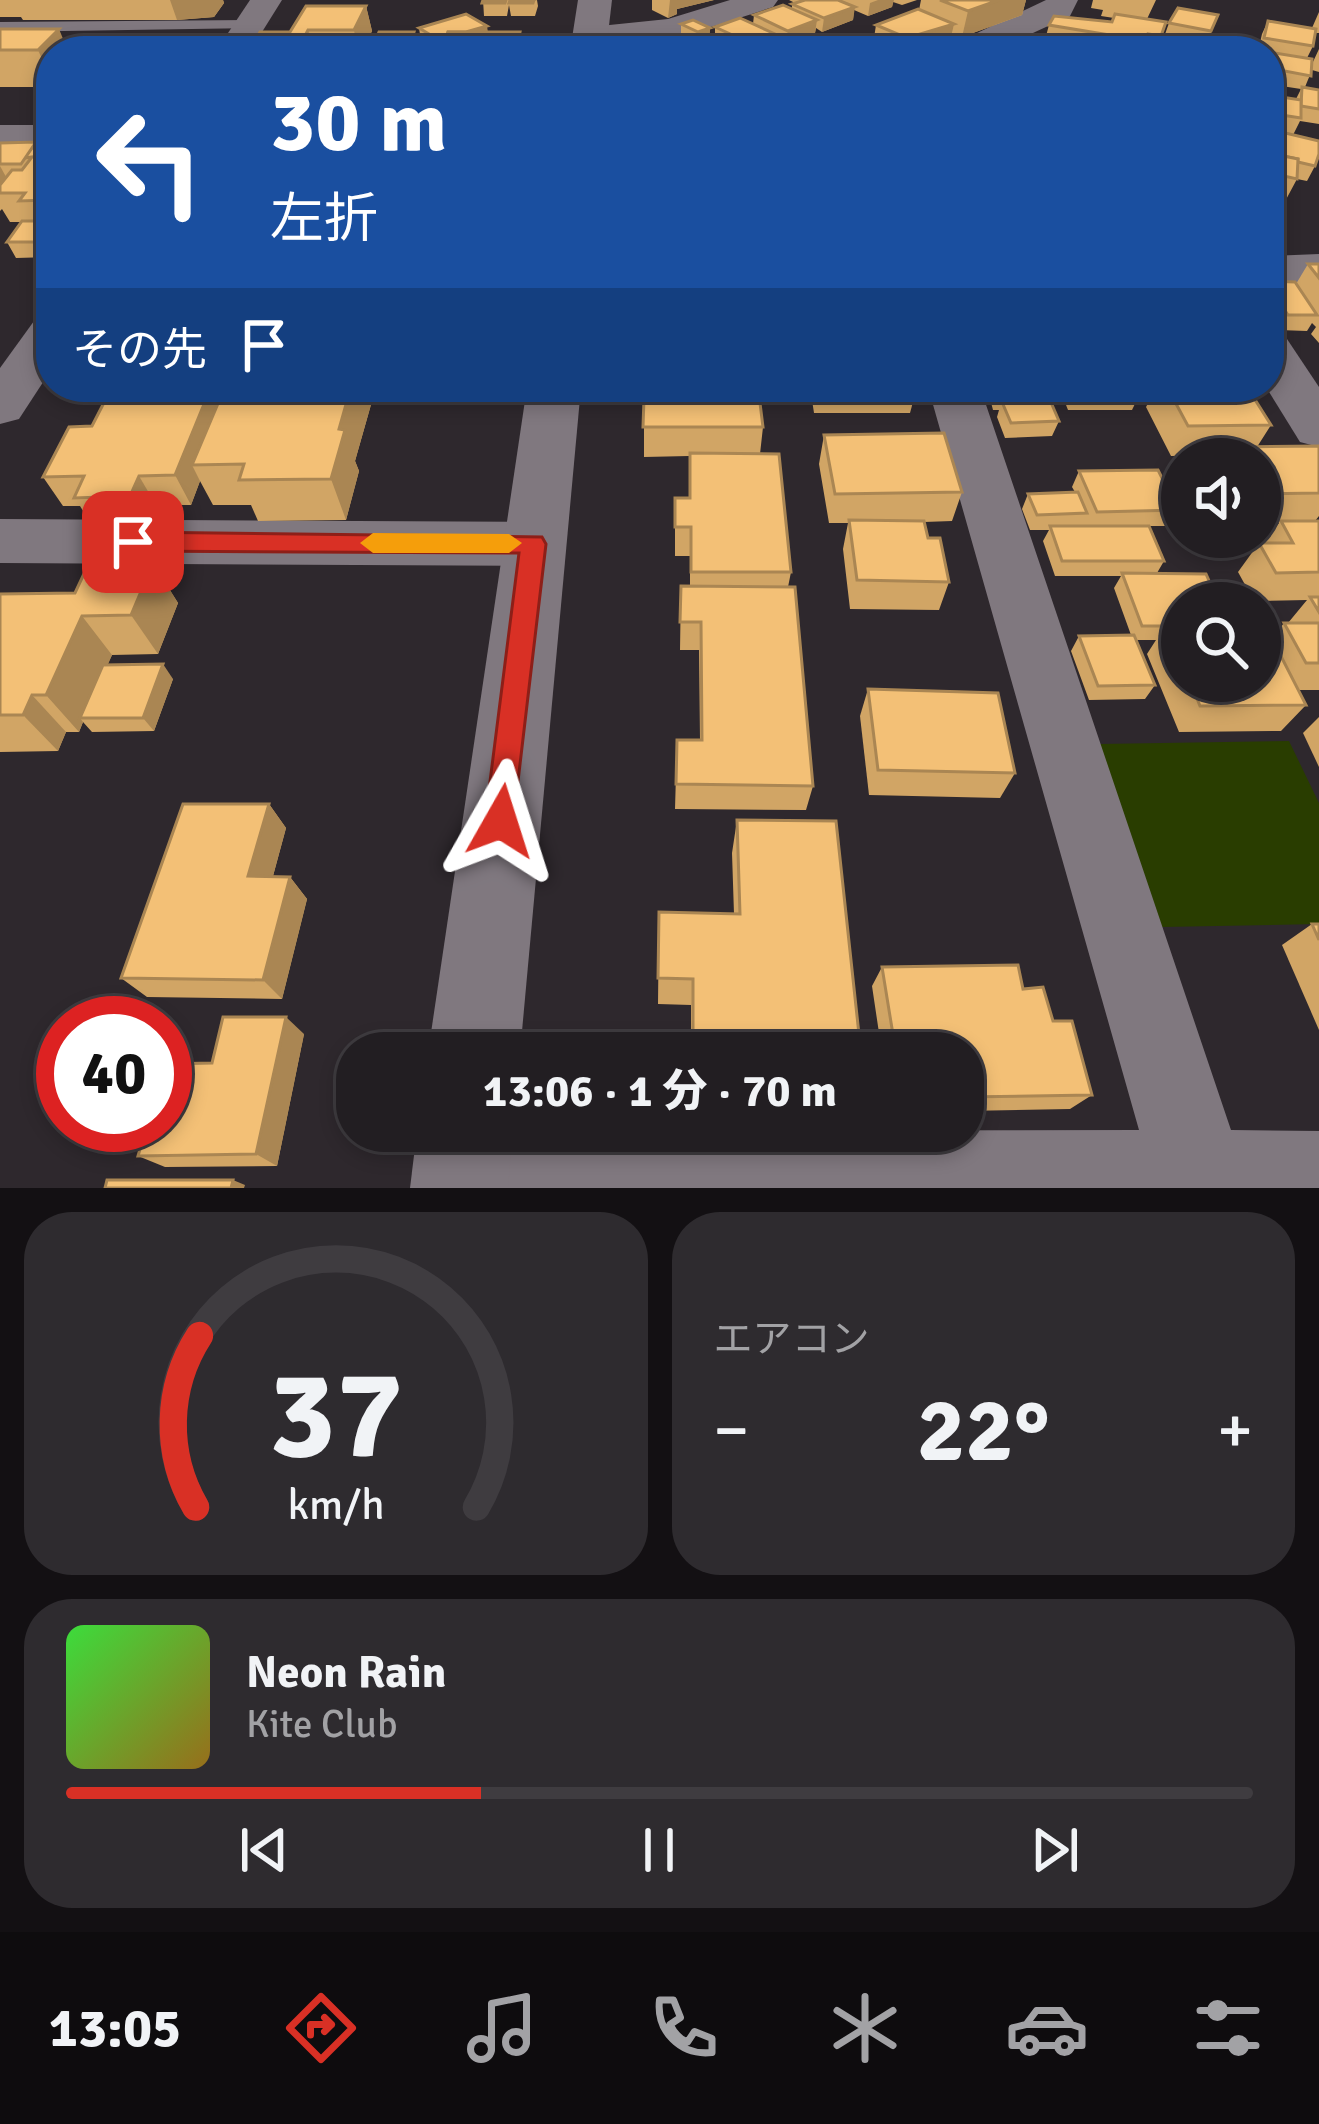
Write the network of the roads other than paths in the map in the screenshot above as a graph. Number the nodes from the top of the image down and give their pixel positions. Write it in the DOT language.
graph roads {
  1 [pos="595,0"];
  2 [pos="762,0"];
  3 [pos="1062,0"];
  4 [pos="250,25"];
  5 [pos="0,27"];
  6 [pos="590,36"];
  7 [pos="634,36"];
  8 [pos="1002,36"];
  9 [pos="0,137"];
  10 [pos="36,137"];
  11 [pos="1319,268"];
  12 [pos="1284,269"];
  13 [pos="33,335"];
  14 [pos="1284,374"];
  15 [pos="552,402"];
  16 [pos="959,402"];
  17 [pos="0,406"];
  18 [pos="1319,429"];
  19 [pos="0,541"];
  20 [pos="533,544"];
  21 [pos="476,1032"];
  22 [pos="461,1163"];
  23 [pos="1199,1176"];
  24 [pos="1319,1178"];
  25 [pos="1072,1183"];
  1 -- 6 [label="street"];
  2 -- 7 [label="street"];
  3 -- 8 [label="street"];
  4 -- 5 [label="lane"];
  9 -- 10 [label="street"];
  11 -- 12 [label="street"];
  13 -- 17 [label="street"];
  14 -- 18 [label="street"];
  15 -- 20 [label="street"];
  16 -- 23 [label="street"];
  19 -- 20 [label="street"];
  20 -- 21 [label="street"];
  22 -- 25 [label="street"];
  23 -- 24 [label="street"];
  23 -- 25 [label="street"];
}
